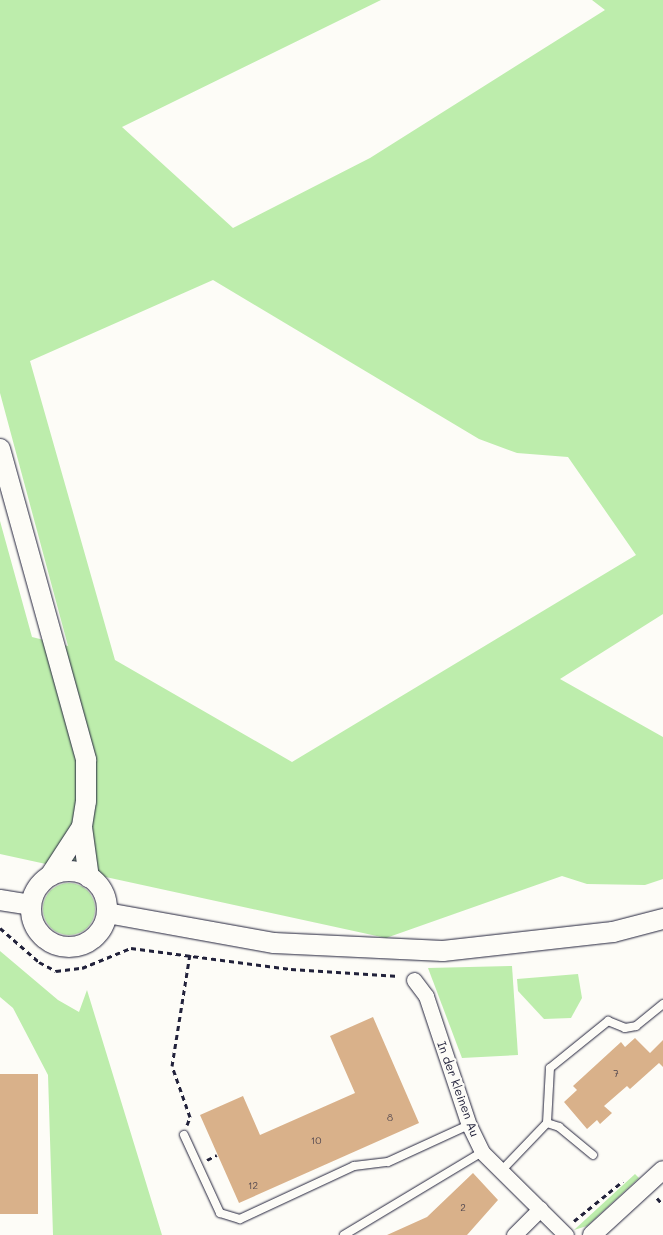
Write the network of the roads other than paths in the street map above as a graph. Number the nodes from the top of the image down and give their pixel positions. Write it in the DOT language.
graph roads {
  1 [pos="0,449"];
  2 [pos="82,827"];
  3 [pos="50,876"];
  4 [pos="90,878"];
  5 [pos="0,900"];
  6 [pos="31,905"];
  7 [pos="107,913"];
  8 [pos="663,919"];
  9 [pos="414,980"];
  10 [pos="663,1004"];
  11 [pos="548,1123"];
  12 [pos="469,1125"];
  13 [pos="184,1136"];
  14 [pos="482,1152"];
  15 [pos="593,1154"];
  16 [pos="502,1170"];
  17 [pos="663,1170"];
  18 [pos="540,1209"];
  19 [pos="344,1235"];
  20 [pos="514,1235"];
  21 [pos="566,1235"];
  22 [pos="592,1235"];
  1 -- 2 [label="main road"];
  2 -- 3 [label="main road"];
  2 -- 4 [label="main road"];
  3 -- 4 [label="main road"];
  3 -- 6 [label="main road"];
  4 -- 7 [label="main road"];
  5 -- 6 [label="main road"];
  6 -- 7 [label="main road"];
  7 -- 8 [label="main road"];
  9 -- 12 [label="street, In der kleinen Au"];
  10 -- 11 [label="lane"];
  11 -- 15 [label="lane"];
  11 -- 16 [label="lane"];
  12 -- 13 [label="lane"];
  12 -- 14 [label="street, In der kleinen Au"];
  14 -- 16 [label="street, In der kleinen Au"];
  14 -- 19 [label="lane"];
  16 -- 18 [label="street, In der kleinen Au"];
  17 -- 22 [label="street"];
  18 -- 20 [label="street"];
  18 -- 21 [label="street, In der kleinen Au"];
}
